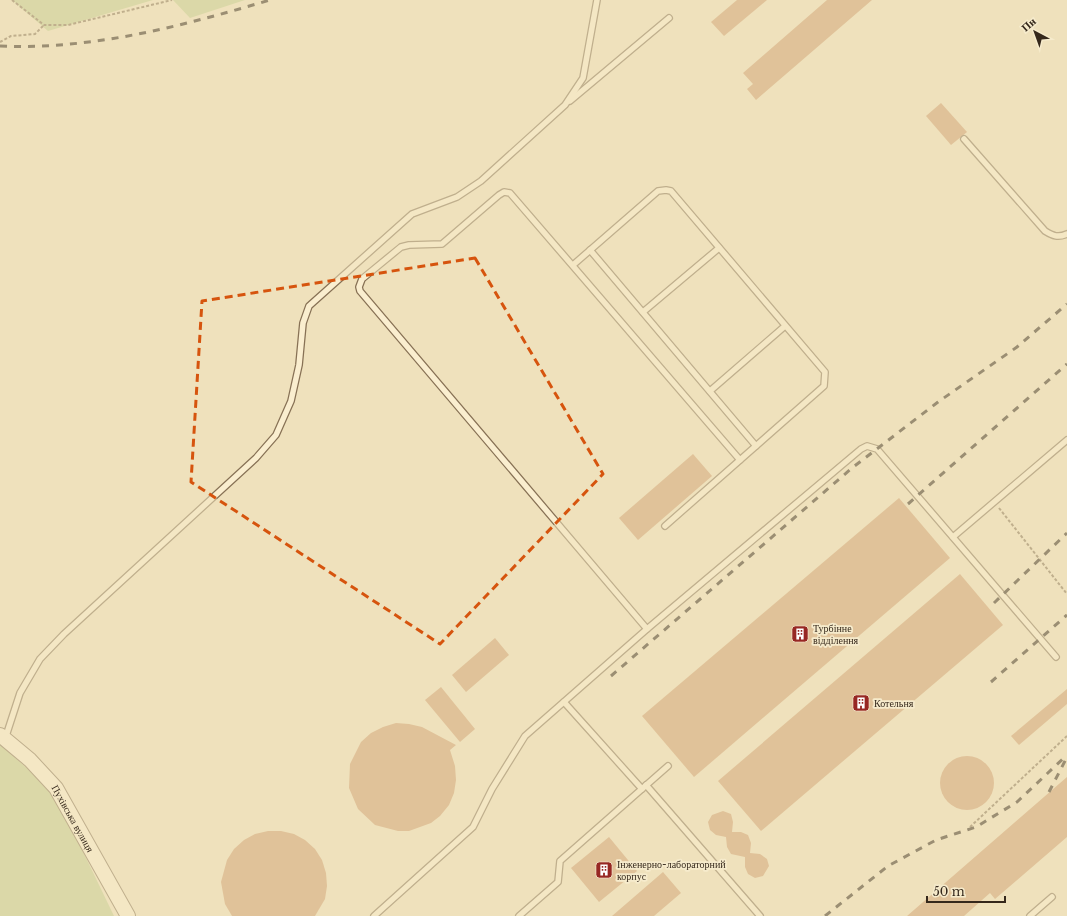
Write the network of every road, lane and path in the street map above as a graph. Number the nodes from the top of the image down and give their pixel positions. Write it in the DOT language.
graph roads {
  1 [pos="12,0"];
  2 [pos="172,0"];
  3 [pos="597,0"];
  4 [pos="669,18"];
  5 [pos="44,25"];
  6 [pos="0,42"];
  7 [pos="565,105"];
  8 [pos="964,139"];
  9 [pos="1067,234"];
  10 [pos="719,248"];
  11 [pos="590,250"];
  12 [pos="573,265"];
  13 [pos="643,312"];
  14 [pos="785,326"];
  15 [pos="710,391"];
  16 [pos="1067,440"];
  17 [pos="756,446"];
  18 [pos="740,460"];
  19 [pos="994,502"];
  20 [pos="665,526"];
  21 [pos="953,537"];
  22 [pos="1067,594"];
  23 [pos="647,629"];
  24 [pos="1056,657"];
  25 [pos="564,702"];
  26 [pos="1067,736"];
  27 [pos="2,737"];
  28 [pos="668,766"];
  29 [pos="644,787"];
  30 [pos="970,827"];
  31 [pos="1052,897"];
  32 [pos="128,916"];
  33 [pos="374,916"];
  34 [pos="519,916"];
  35 [pos="760,916"];
  36 [pos="1030,916"];
  1 -- 5 [label="path"];
  2 -- 5 [label="path"];
  3 -- 7 [label="lane"];
  4 -- 7 [label="lane"];
  5 -- 6 [label="path"];
  7 -- 27 [label="lane"];
  8 -- 9 [label="lane"];
  10 -- 11 [label="lane"];
  10 -- 13 [label="lane"];
  10 -- 14 [label="lane"];
  11 -- 12 [label="lane"];
  11 -- 13 [label="lane"];
  12 -- 18 [label="lane"];
  12 -- 23 [label="lane"];
  13 -- 15 [label="lane"];
  14 -- 15 [label="lane"];
  14 -- 17 [label="lane"];
  15 -- 17 [label="lane"];
  16 -- 19 [label="lane"];
  17 -- 18 [label="lane"];
  18 -- 20 [label="lane"];
  19 -- 21 [label="lane"];
  19 -- 22 [label="path"];
  21 -- 23 [label="lane"];
  21 -- 24 [label="lane"];
  23 -- 25 [label="lane"];
  25 -- 29 [label="lane"];
  25 -- 33 [label="lane"];
  26 -- 30 [label="path"];
  27 -- 32 [label="street, Пухівська вулиця"];
  28 -- 29 [label="lane"];
  29 -- 34 [label="lane"];
  29 -- 35 [label="lane"];
  31 -- 36 [label="lane"];
}
